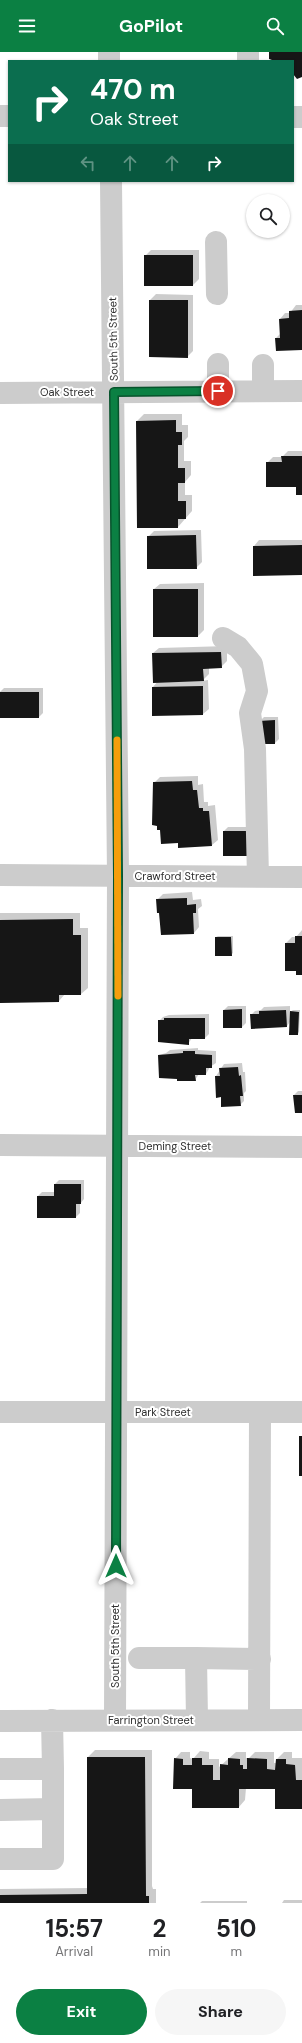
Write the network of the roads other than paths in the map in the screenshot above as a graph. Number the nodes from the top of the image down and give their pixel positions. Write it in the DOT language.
graph roads {
  1 [pos="111,182"];
  2 [pos="216,242"];
  3 [pos="217,294"];
  4 [pos="218,364"];
  5 [pos="263,365"];
  6 [pos="218,391"];
  7 [pos="263,391"];
  8 [pos="302,391"];
  9 [pos="114,392"];
  10 [pos="0,393"];
  11 [pos="223,638"];
  12 [pos="0,875"];
  13 [pos="118,876"];
  14 [pos="258,877"];
  15 [pos="302,877"];
  16 [pos="0,1145"];
  17 [pos="118,1146"];
  18 [pos="302,1147"];
  19 [pos="0,1412"];
  20 [pos="117,1412"];
  21 [pos="260,1412"];
  22 [pos="302,1412"];
  23 [pos="139,1658"];
  24 [pos="196,1658"];
  25 [pos="260,1659"];
  26 [pos="0,1720"];
  27 [pos="52,1720"];
  28 [pos="115,1720"];
  29 [pos="197,1720"];
  30 [pos="259,1720"];
  31 [pos="302,1720"];
  32 [pos="0,1769"];
  33 [pos="53,1769"];
  34 [pos="53,1808"];
  35 [pos="0,1810"];
  36 [pos="0,1860"];
  1 -- 9 [label="street, South 5th Street"];
  2 -- 3 [label="street"];
  4 -- 6 [label="street"];
  5 -- 7 [label="street"];
  6 -- 7 [label="street, Oak Street"];
  6 -- 9 [label="street, Oak Street"];
  7 -- 8 [label="street, Oak Street"];
  9 -- 10 [label="street, Oak Street"];
  9 -- 13 [label="street, South 5th Street"];
  11 -- 14 [label="street"];
  12 -- 13 [label="street, Crawford Street"];
  13 -- 14 [label="street, Crawford Street"];
  13 -- 17 [label="street, South 5th Street"];
  14 -- 15 [label="street, Crawford Street"];
  16 -- 17 [label="street, Deming Street"];
  17 -- 18 [label="street, Deming Street"];
  17 -- 20 [label="street, South 5th Street"];
  19 -- 20 [label="street, Park Street"];
  20 -- 21 [label="street, Park Street"];
  20 -- 28 [label="street, South 5th Street"];
  21 -- 22 [label="street, Park Street"];
  21 -- 25 [label="street"];
  23 -- 24 [label="street"];
  24 -- 25 [label="street"];
  24 -- 29 [label="street"];
  25 -- 30 [label="street"];
  26 -- 27 [label="street, Farrington Street"];
  27 -- 28 [label="street, Farrington Street"];
  27 -- 33 [label="street"];
  28 -- 29 [label="street, Farrington Street"];
  29 -- 30 [label="street, Farrington Street"];
  30 -- 31 [label="street, Farrington Street"];
  32 -- 33 [label="street"];
  33 -- 34 [label="street"];
  34 -- 35 [label="street"];
  34 -- 36 [label="street"];
}
